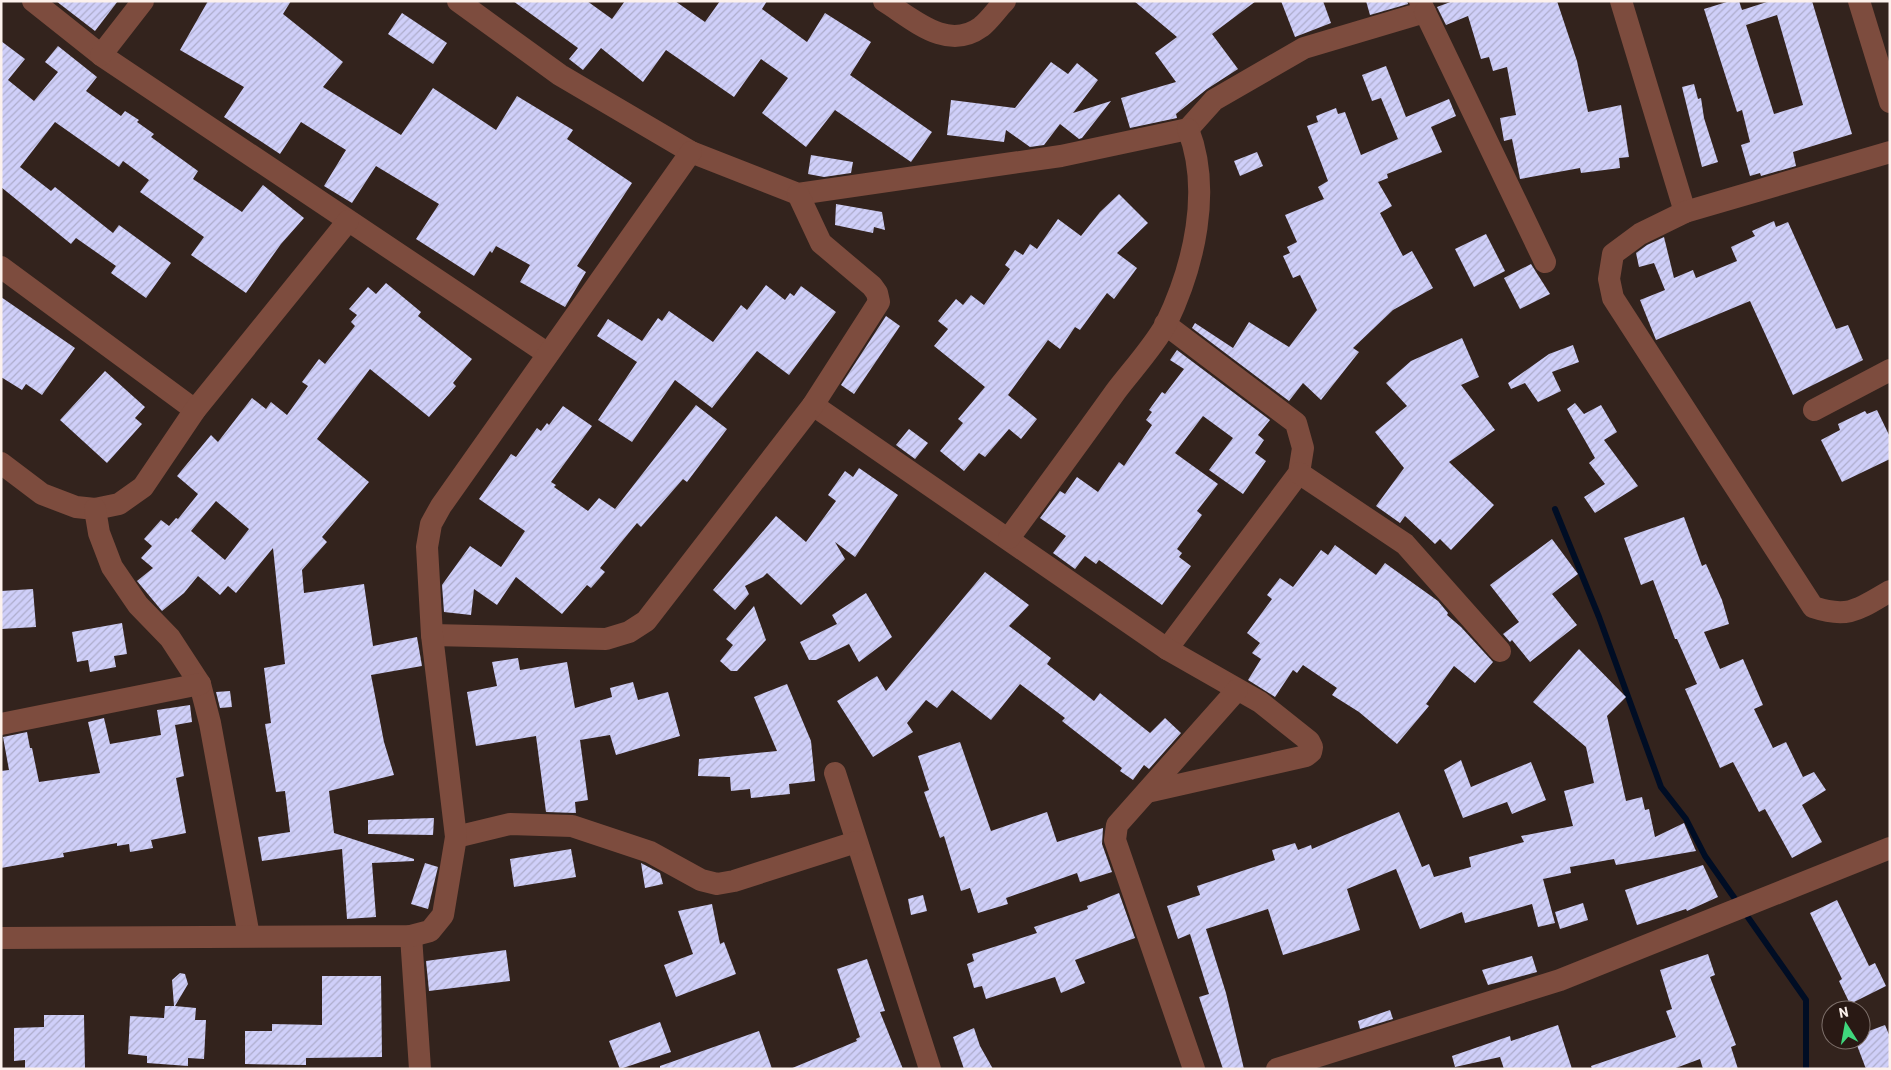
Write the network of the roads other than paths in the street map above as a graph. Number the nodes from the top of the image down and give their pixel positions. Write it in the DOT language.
graph roads {
  1 [pos="33,1"];
  2 [pos="143,1"];
  3 [pos="458,1"];
  4 [pos="884,1"];
  5 [pos="1005,1"];
  6 [pos="1621,1"];
  7 [pos="1859,1"];
  8 [pos="1423,7"];
  9 [pos="101,55"];
  10 [pos="1890,102"];
  11 [pos="1188,129"];
  12 [pos="691,152"];
  13 [pos="1890,152"];
  14 [pos="798,194"];
  15 [pos="1685,212"];
  16 [pos="348,220"];
  17 [pos="1546,262"];
  18 [pos="1,267"];
  19 [pos="1165,324"];
  20 [pos="548,354"];
  21 [pos="1890,370"];
  22 [pos="813,405"];
  23 [pos="195,410"];
  24 [pos="1814,410"];
  25 [pos="1,463"];
  26 [pos="1299,472"];
  27 [pos="95,509"];
  28 [pos="1009,538"];
  29 [pos="1890,591"];
  30 [pos="432,635"];
  31 [pos="1167,649"];
  32 [pos="1500,651"];
  33 [pos="200,684"];
  34 [pos="1237,690"];
  35 [pos="1,724"];
  36 [pos="835,774"];
  37 [pos="1147,792"];
  38 [pos="456,837"];
  39 [pos="856,842"];
  40 [pos="1890,848"];
  41 [pos="249,936"];
  42 [pos="411,936"];
  43 [pos="1,938"];
  44 [pos="420,1069"];
  45 [pos="930,1069"];
  46 [pos="1194,1069"];
  47 [pos="1277,1069"];
  1 -- 9 [label="street"];
  2 -- 9 [label="street"];
  3 -- 12 [label="street"];
  4 -- 5 [label="street"];
  6 -- 15 [label="street"];
  7 -- 10 [label="street"];
  8 -- 11 [label="street"];
  8 -- 17 [label="street"];
  9 -- 16 [label="street"];
  11 -- 14 [label="street"];
  11 -- 19 [label="street"];
  12 -- 14 [label="street"];
  12 -- 20 [label="street"];
  13 -- 15 [label="street"];
  14 -- 22 [label="street"];
  15 -- 29 [label="street"];
  16 -- 20 [label="street"];
  16 -- 23 [label="street"];
  18 -- 23 [label="street"];
  19 -- 26 [label="street"];
  19 -- 28 [label="street"];
  20 -- 30 [label="street"];
  21 -- 24 [label="street"];
  22 -- 28 [label="street"];
  22 -- 30 [label="street"];
  23 -- 27 [label="street"];
  25 -- 27 [label="street"];
  26 -- 31 [label="street"];
  26 -- 32 [label="street"];
  27 -- 33 [label="street"];
  28 -- 31 [label="street"];
  30 -- 38 [label="street"];
  31 -- 34 [label="street"];
  33 -- 35 [label="street"];
  33 -- 41 [label="street"];
  34 -- 37 [label="street"];
  34 -- 37 [label="street"];
  36 -- 39 [label="street"];
  37 -- 46 [label="street"];
  38 -- 39 [label="street"];
  38 -- 42 [label="street"];
  39 -- 45 [label="street"];
  40 -- 47 [label="street"];
  41 -- 42 [label="street"];
  41 -- 43 [label="street"];
  42 -- 44 [label="street"];
}
